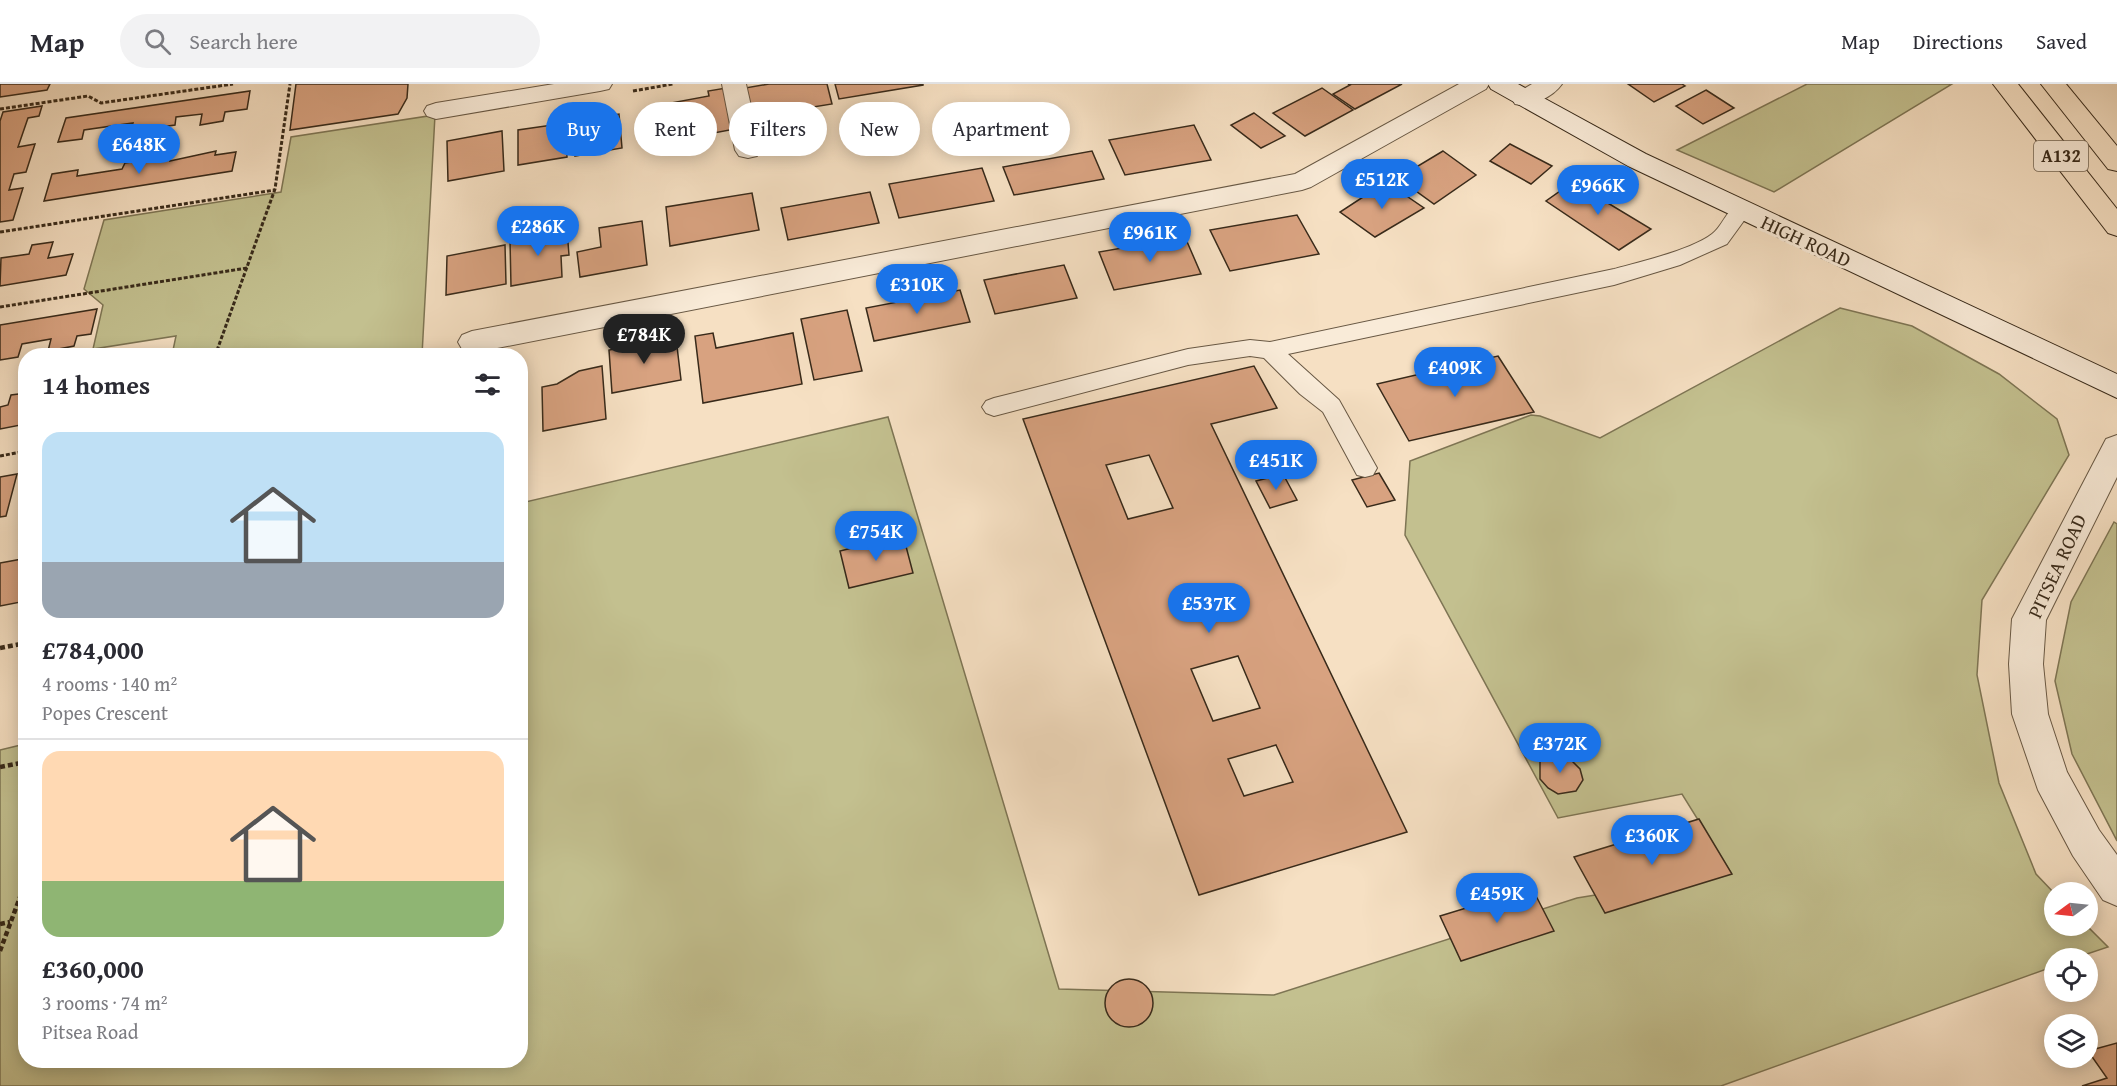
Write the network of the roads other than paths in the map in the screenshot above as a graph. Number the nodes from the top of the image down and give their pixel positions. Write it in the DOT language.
graph roads {
  1 [pos="600,84"];
  2 [pos="734,84"];
  3 [pos="1477,84"];
  4 [pos="1500,84"];
  5 [pos="1550,84"];
  6 [pos="2005,84"];
  7 [pos="2053,84"];
  8 [pos="1524,99"];
  9 [pos="738,102"];
  10 [pos="436,111"];
  11 [pos="2117,163"];
  12 [pos="1741,210"];
  13 [pos="2117,227"];
  14 [pos="560,324"];
  15 [pos="472,342"];
  16 [pos="527,348"];
  17 [pos="1270,350"];
  18 [pos="2117,387"];
  19 [pos="994,407"];
  20 [pos="2117,447"];
  21 [pos="1365,468"];
  22 [pos="2117,887"];
  1 -- 10 [label="street"];
  2 -- 9 [label="street"];
  3 -- 14 [label="street"];
  4 -- 8 [label="street, HIGH ROAD"];
  5 -- 8 [label="street"];
  6 -- 13 [label="main road, A132"];
  7 -- 11 [label="main road, A132"];
  8 -- 12 [label="street, HIGH ROAD"];
  12 -- 17 [label="lane"];
  12 -- 18 [label="street, HIGH ROAD"];
  14 -- 15 [label="street"];
  14 -- 16 [label="street"];
  17 -- 19 [label="lane"];
  17 -- 21 [label="lane"];
  20 -- 22 [label="street, PITSEA ROAD"];
}
